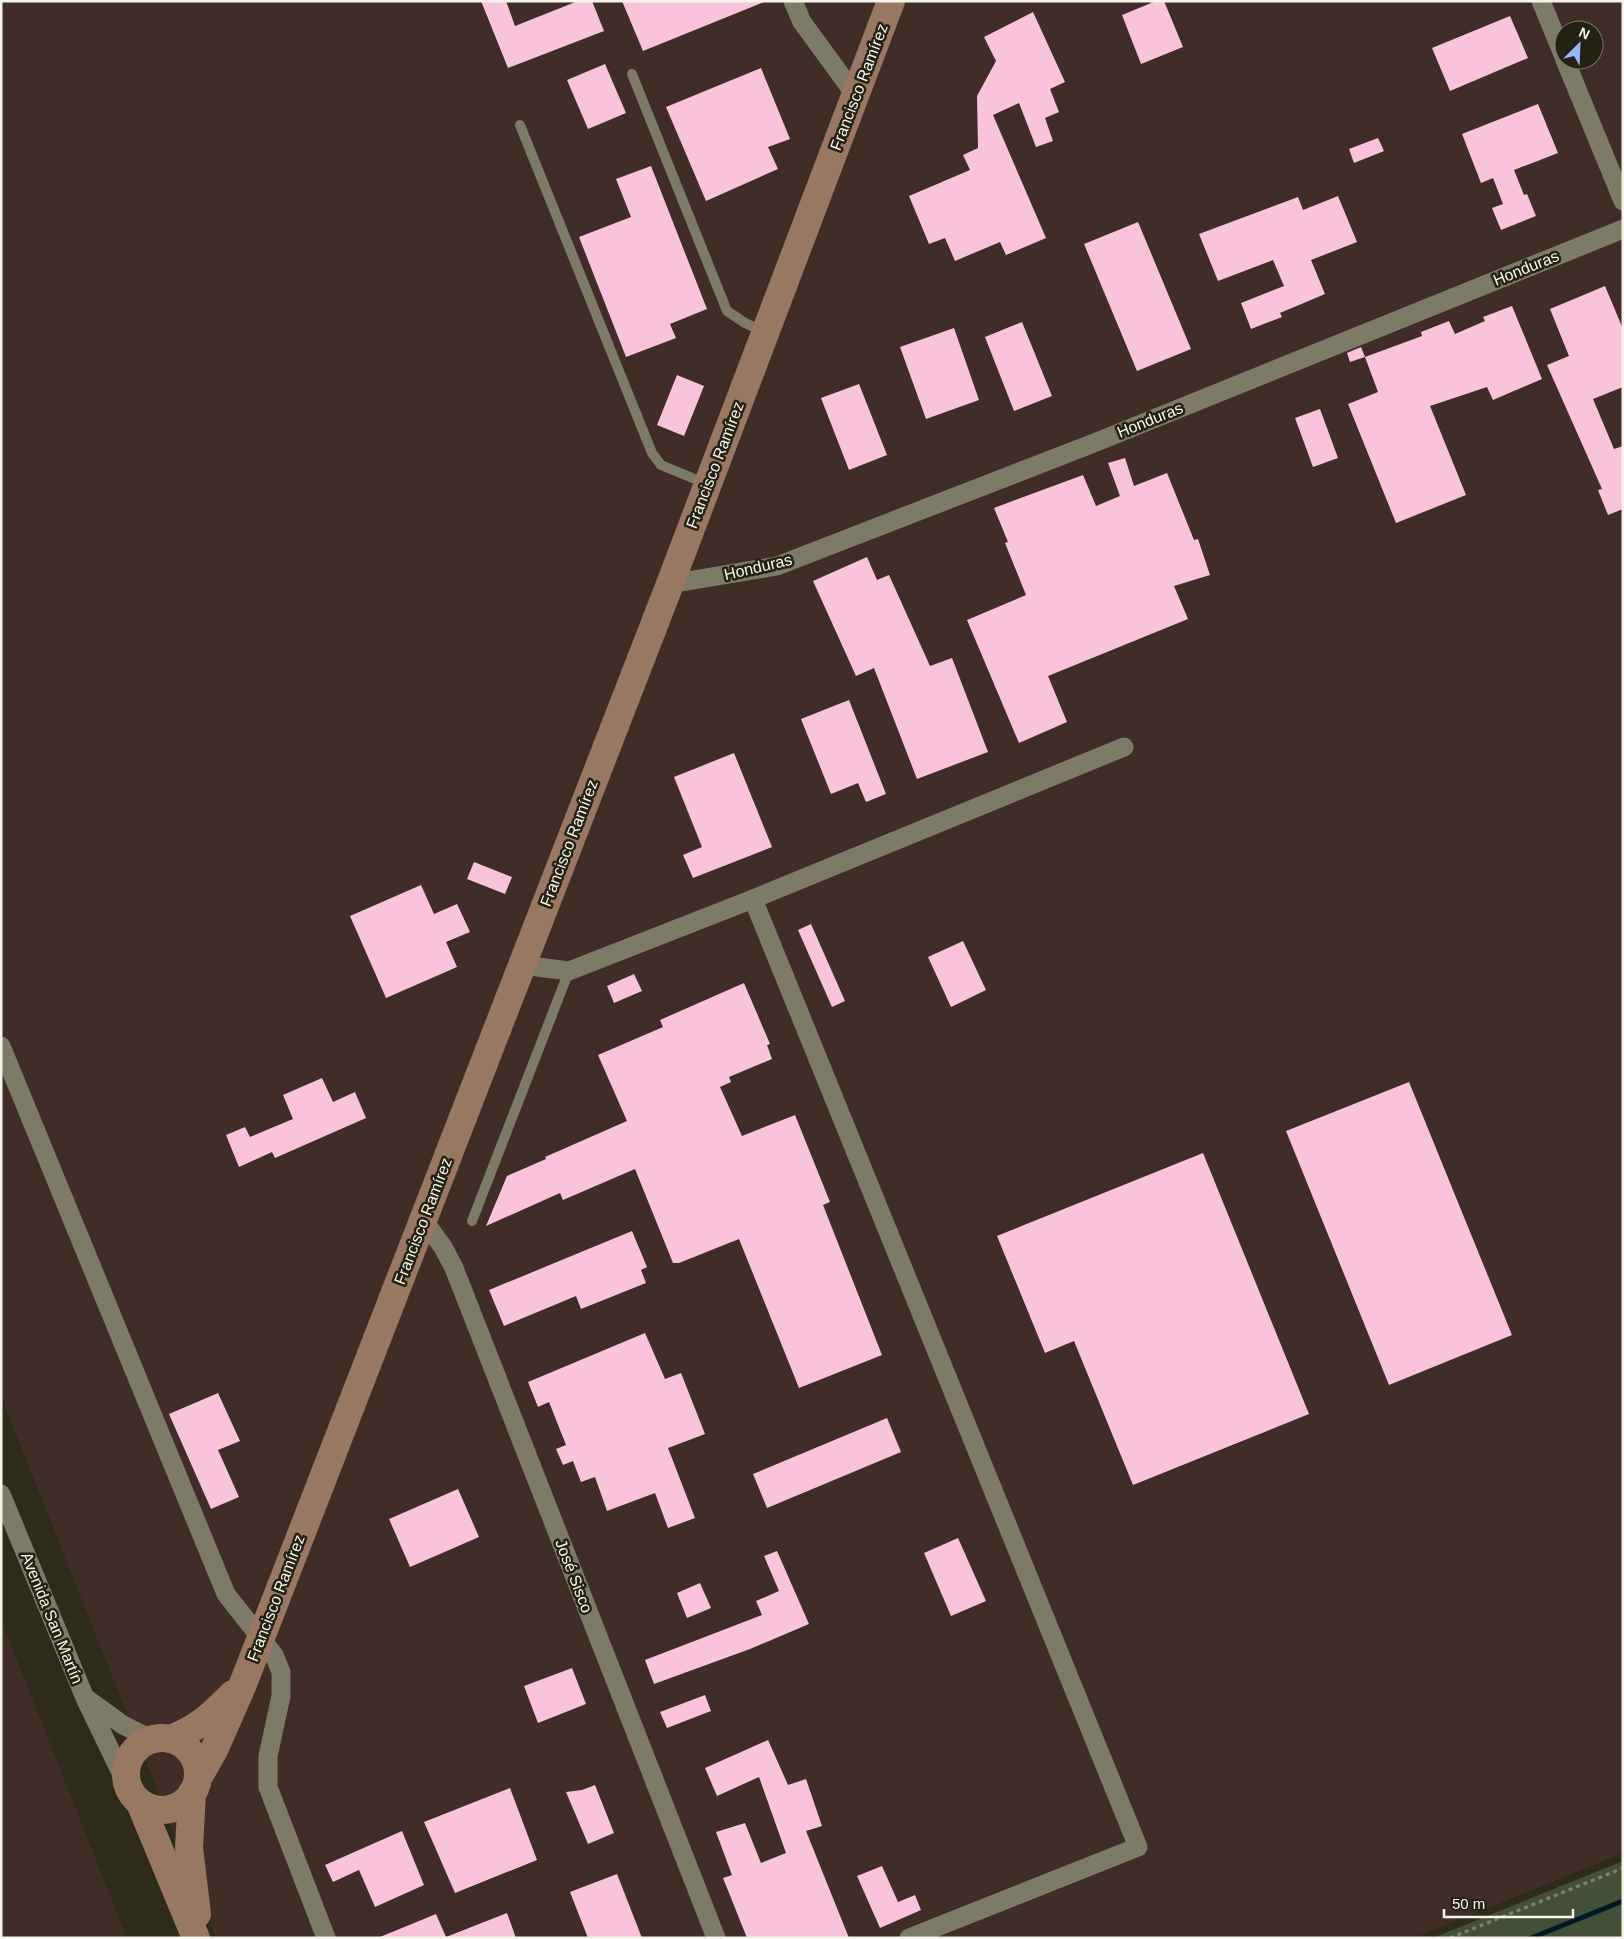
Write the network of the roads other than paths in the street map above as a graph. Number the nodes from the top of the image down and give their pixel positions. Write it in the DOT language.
graph roads {
  1 [pos="793,1"];
  2 [pos="891,1"];
  3 [pos="1541,1"];
  4 [pos="1554,32"];
  5 [pos="1569,70"];
  6 [pos="632,74"];
  7 [pos="856,96"];
  8 [pos="520,125"];
  9 [pos="1623,201"];
  10 [pos="1623,228"];
  11 [pos="766,332"];
  12 [pos="708,484"];
  13 [pos="670,584"];
  14 [pos="1124,747"];
  15 [pos="753,899"];
  16 [pos="522,965"];
  17 [pos="569,971"];
  18 [pos="1,1046"];
  19 [pos="423,1220"];
  20 [pos="472,1221"];
  21 [pos="1,1495"];
  22 [pos="260,1637"];
  23 [pos="243,1684"];
  24 [pos="85,1698"];
  25 [pos="161,1739"];
  26 [pos="195,1786"];
  27 [pos="133,1793"];
  28 [pos="196,1938"];
  29 [pos="201,1938"];
  30 [pos="326,1938"];
  31 [pos="716,1938"];
  32 [pos="909,1938"];
  1 -- 7 [label="street"];
  2 -- 7 [label="street, Francisco Ramírez"];
  3 -- 4 [label="street"];
  5 -- 9 [label="street"];
  6 -- 11 [label="lane"];
  7 -- 11 [label="street, Francisco Ramírez"];
  8 -- 12 [label="lane"];
  10 -- 13 [label="street, Honduras"];
  11 -- 12 [label="street, Francisco Ramírez"];
  12 -- 13 [label="street, Francisco Ramírez"];
  13 -- 16 [label="street, Francisco Ramírez"];
  14 -- 15 [label="street"];
  15 -- 17 [label="street"];
  15 -- 32 [label="street"];
  16 -- 17 [label="street"];
  16 -- 19 [label="street, Francisco Ramírez"];
  17 -- 20 [label="lane"];
  18 -- 22 [label="street"];
  19 -- 22 [label="street, Francisco Ramírez"];
  19 -- 31 [label="street, José Sisco"];
  21 -- 24 [label="street, Avenida San Martín"];
  22 -- 23 [label="street, Francisco Ramírez"];
  22 -- 30 [label="street"];
  23 -- 25 [label="street, Francisco Ramírez"];
  23 -- 26 [label="street, Francisco Ramírez"];
  24 -- 25 [label="street, Avenida San Martín"];
  24 -- 27 [label="street"];
  25 -- 26 [label="street"];
  25 -- 27 [label="street"];
  26 -- 27 [label="street"];
  26 -- 29 [label="street"];
  27 -- 28 [label="street"];
}
